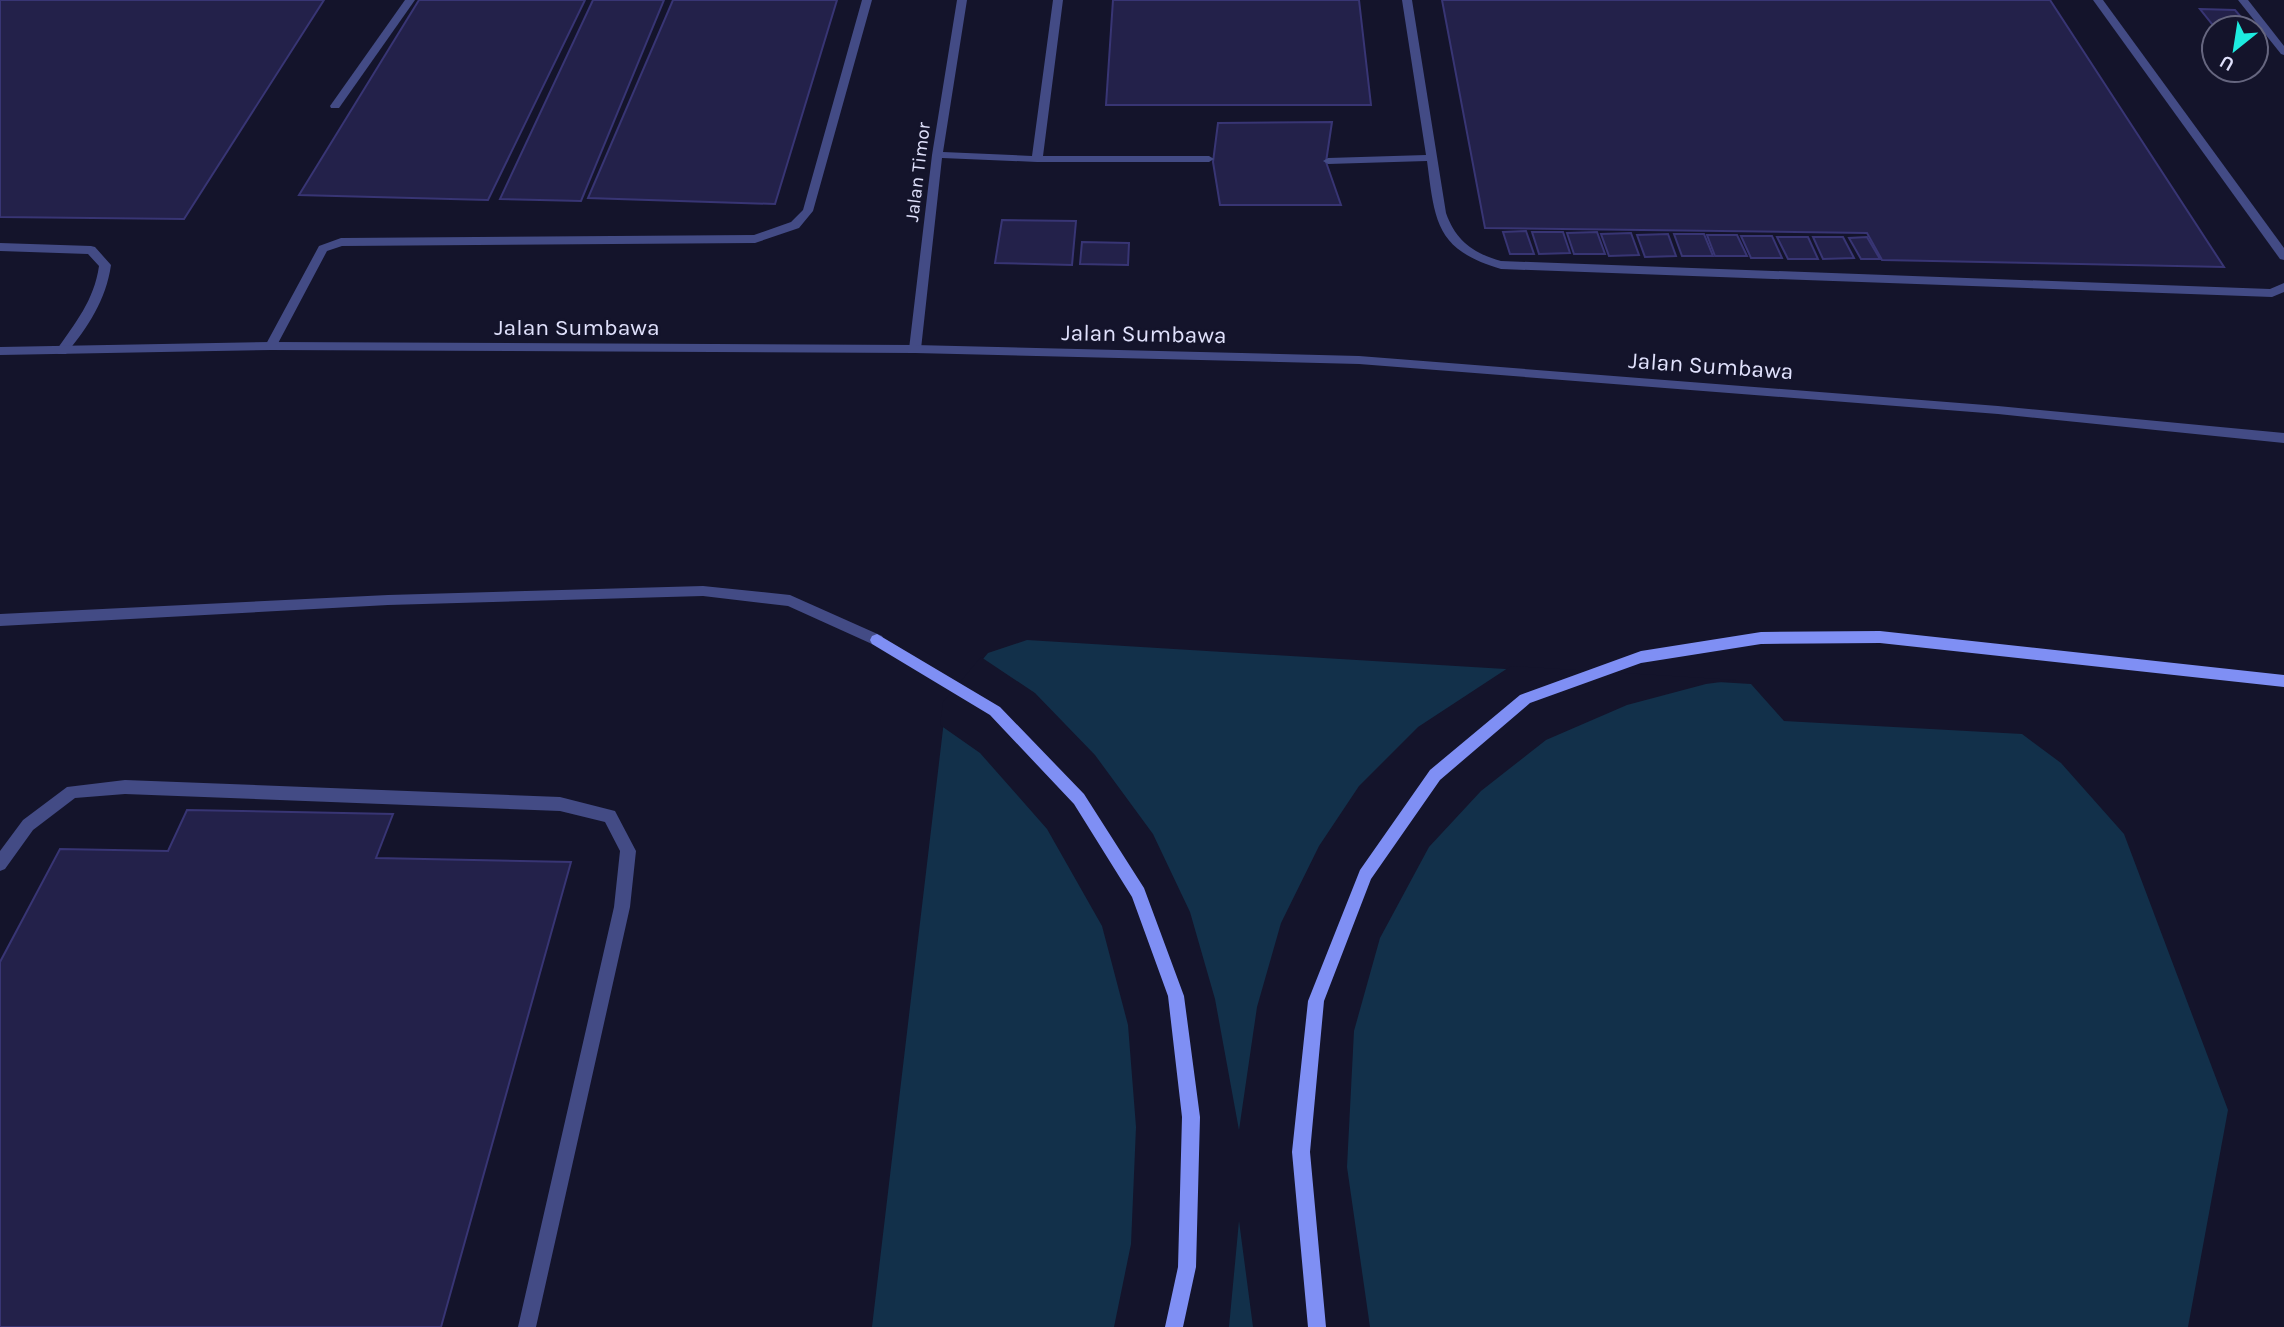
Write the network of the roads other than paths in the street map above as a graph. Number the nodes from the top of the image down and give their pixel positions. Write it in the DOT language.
graph roads {
  1 [pos="410,0"];
  2 [pos="867,0"];
  3 [pos="962,0"];
  4 [pos="1058,0"];
  5 [pos="1407,0"];
  6 [pos="2098,0"];
  7 [pos="2243,0"];
  8 [pos="2284,52"];
  9 [pos="335,106"];
  10 [pos="937,155"];
  11 [pos="1432,158"];
  12 [pos="1037,159"];
  13 [pos="1209,159"];
  14 [pos="1328,161"];
  15 [pos="0,247"];
  16 [pos="2284,256"];
  17 [pos="2284,288"];
  18 [pos="271,346"];
  19 [pos="915,349"];
  20 [pos="0,351"];
  21 [pos="62,351"];
  22 [pos="2284,438"];
  23 [pos="0,620"];
  24 [pos="877,640"];
  25 [pos="2284,681"];
  26 [pos="0,864"];
  27 [pos="527,1327"];
  28 [pos="1174,1327"];
  29 [pos="1317,1327"];
  1 -- 9 [label="street"];
  2 -- 18 [label="street"];
  3 -- 10 [label="street, Jalan Timor"];
  4 -- 12 [label="street"];
  5 -- 11 [label="street"];
  6 -- 16 [label="street"];
  7 -- 8 [label="street"];
  10 -- 12 [label="street"];
  10 -- 19 [label="street, Jalan Timor"];
  11 -- 14 [label="street"];
  11 -- 17 [label="street"];
  12 -- 13 [label="street"];
  15 -- 21 [label="street"];
  18 -- 19 [label="street, Jalan Sumbawa"];
  18 -- 21 [label="street, Jalan Sumbawa"];
  19 -- 22 [label="street, Jalan Sumbawa"];
  20 -- 21 [label="street, Jalan Sumbawa"];
  23 -- 24 [label="street"];
  24 -- 28 [label="main road"];
  25 -- 29 [label="main road"];
  26 -- 27 [label="street"];
}
